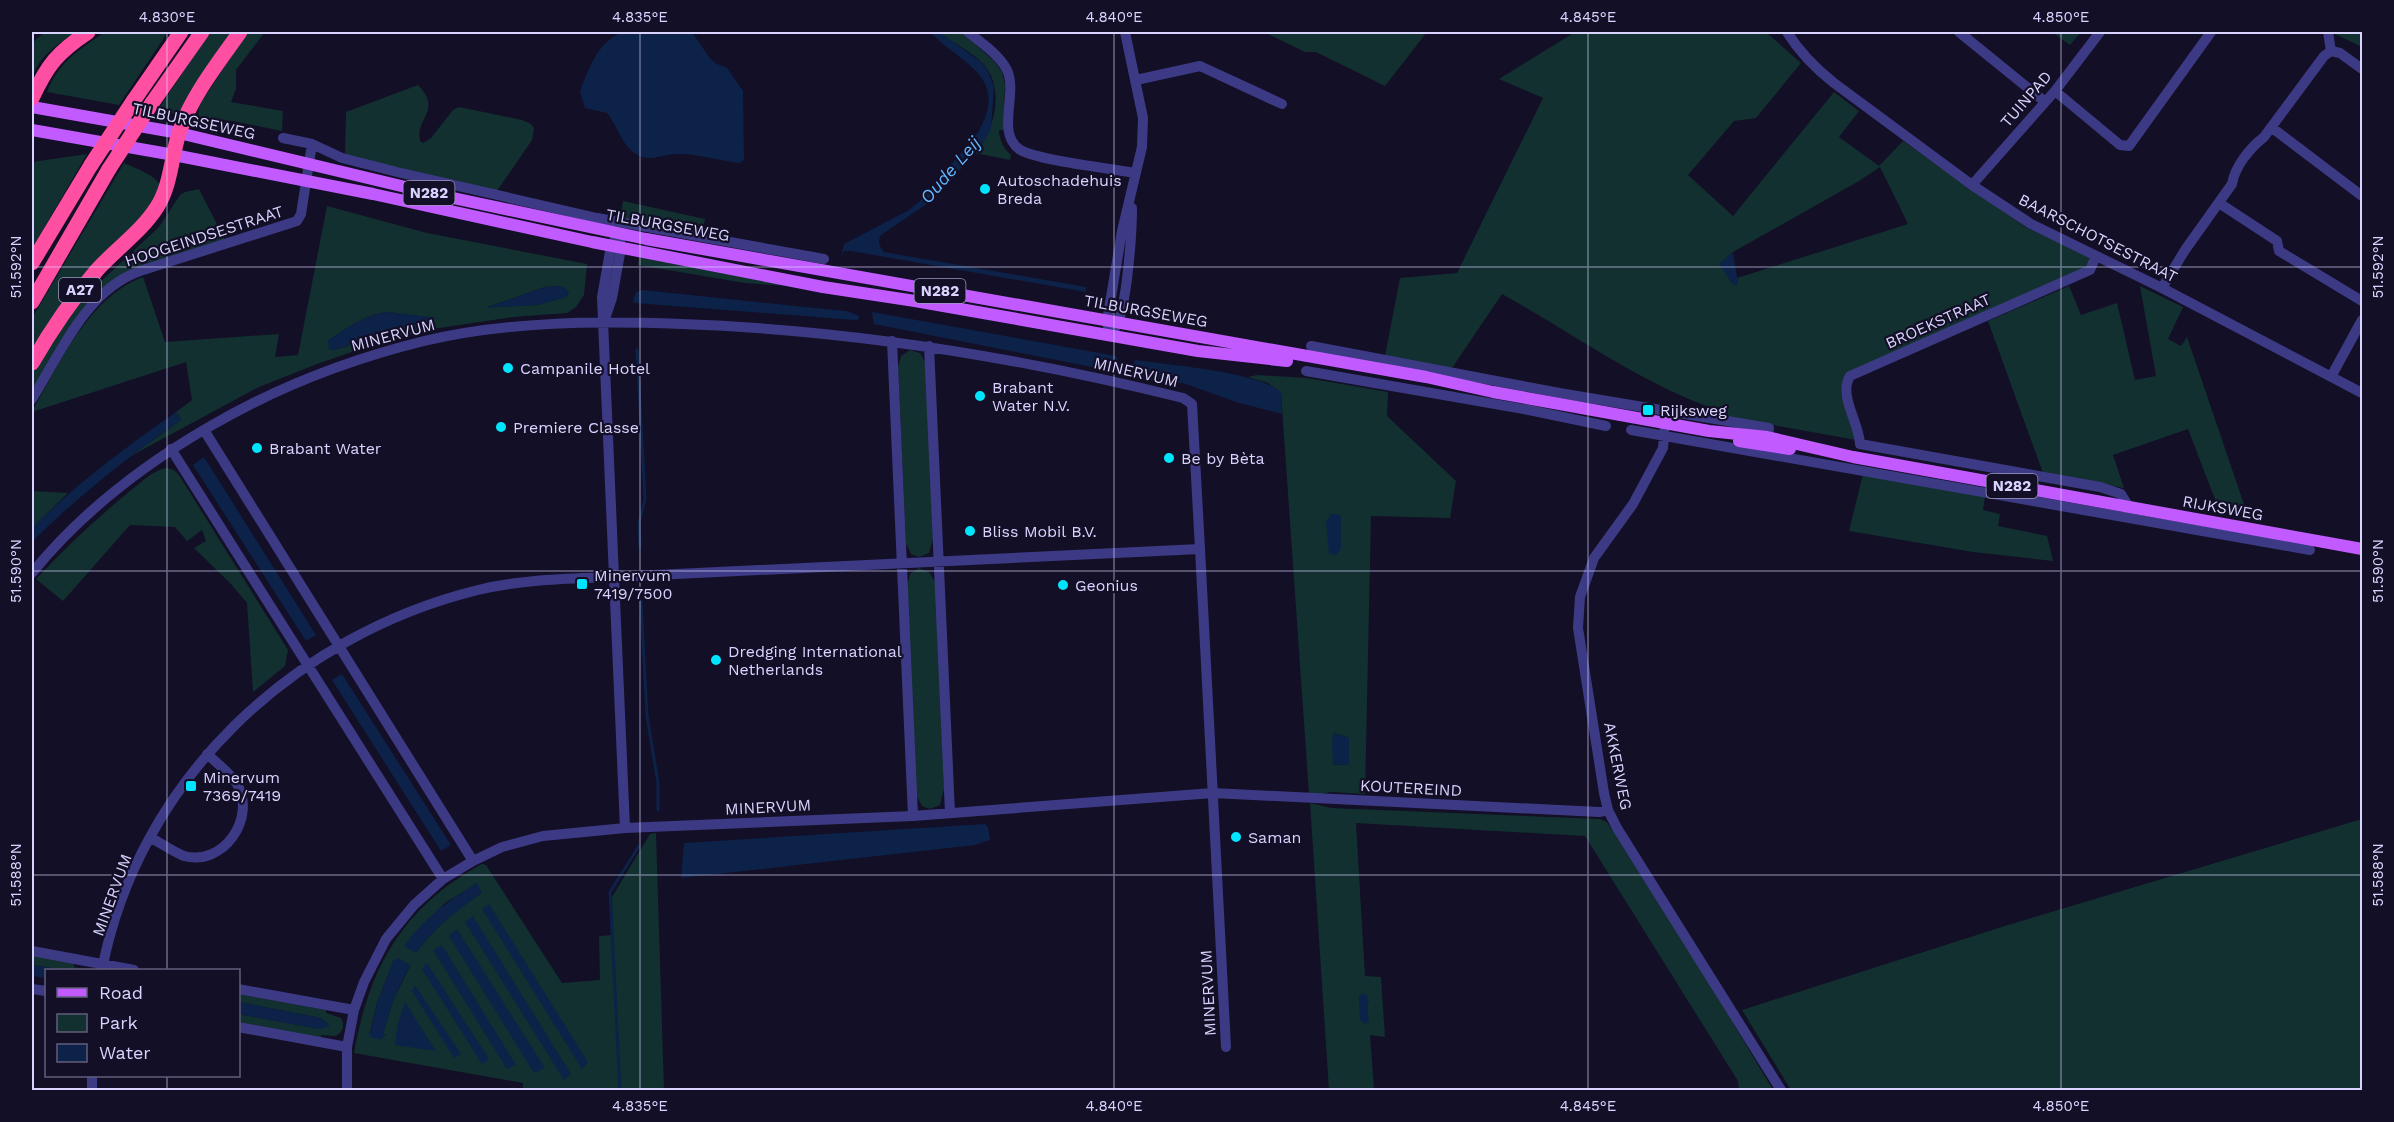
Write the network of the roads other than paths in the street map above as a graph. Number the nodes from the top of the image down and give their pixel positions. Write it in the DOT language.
graph roads {
  1 [pos="88,32"];
  2 [pos="180,32"];
  3 [pos="202,32"];
  4 [pos="240,32"];
  5 [pos="968,32"];
  6 [pos="1125,32"];
  7 [pos="1787,32"];
  8 [pos="1959,32"];
  9 [pos="2100,32"];
  10 [pos="2211,32"];
  11 [pos="2328,32"];
  12 [pos="1974,36"];
  13 [pos="2331,51"];
  14 [pos="2362,69"];
  15 [pos="1136,80"];
  16 [pos="2055,91"];
  17 [pos="32,98"];
  18 [pos="2044,101"];
  19 [pos="1282,104"];
  20 [pos="32,107"];
  21 [pos="2271,127"];
  22 [pos="32,130"];
  23 [pos="179,133"];
  24 [pos="283,138"];
  25 [pos="312,144"];
  26 [pos="174,154"];
  27 [pos="307,163"];
  28 [pos="1136,173"];
  29 [pos="305,181"];
  30 [pos="1972,185"];
  31 [pos="2362,196"];
  32 [pos="2219,203"];
  33 [pos="619,233"];
  34 [pos="616,247"];
  35 [pos="2096,256"];
  36 [pos="824,259"];
  37 [pos="32,263"];
  38 [pos="2162,288"];
  39 [pos="2362,302"];
  40 [pos="32,303"];
  41 [pos="2362,320"];
  42 [pos="604,322"];
  43 [pos="1113,322"];
  44 [pos="1110,336"];
  45 [pos="892,341"];
  46 [pos="929,346"];
  47 [pos="1305,359"];
  48 [pos="32,363"];
  49 [pos="2332,375"];
  50 [pos="1426,376"];
  51 [pos="2362,393"];
  52 [pos="1492,398"];
  53 [pos="32,399"];
  54 [pos="1606,426"];
  55 [pos="1665,429"];
  56 [pos="204,430"];
  57 [pos="1631,430"];
  58 [pos="1767,441"];
  59 [pos="1860,444"];
  60 [pos="171,449"];
  61 [pos="2129,512"];
  62 [pos="1200,549"];
  63 [pos="2362,549"];
  64 [pos="939,562"];
  65 [pos="902,563"];
  66 [pos="32,573"];
  67 [pos="614,577"];
  68 [pos="338,645"];
  69 [pos="307,664"];
  70 [pos="207,754"];
  71 [pos="1213,793"];
  72 [pos="1608,810"];
  73 [pos="950,813"];
  74 [pos="913,816"];
  75 [pos="625,828"];
  76 [pos="151,838"];
  77 [pos="473,861"];
  78 [pos="443,879"];
  79 [pos="32,951"];
  80 [pos="103,968"];
  81 [pos="118,969"];
  82 [pos="240,989"];
  83 [pos="354,1010"];
  84 [pos="240,1027"];
  85 [pos="347,1047"];
  86 [pos="1226,1047"];
  87 [pos="347,1090"];
  88 [pos="1781,1090"];
  1 -- 17 [label="highway"];
  2 -- 37 [label="highway, bridge"];
  3 -- 40 [label="highway, A27, bridge"];
  4 -- 23 [label="highway"];
  5 -- 28 [label="street"];
  6 -- 15 [label="street"];
  7 -- 30 [label="street, BAARSCHOTSESTRAAT"];
  8 -- 12 [label="street"];
  9 -- 16 [label="street, TUINPAD"];
  10 -- 16 [label="street"];
  11 -- 13 [label="street"];
  12 -- 18 [label="street"];
  13 -- 14 [label="street"];
  13 -- 21 [label="street"];
  15 -- 19 [label="street"];
  15 -- 28 [label="street"];
  16 -- 18 [label="street, TUINPAD"];
  18 -- 30 [label="street, TUINPAD"];
  20 -- 23 [label="main road, TILBURGSEWEG"];
  21 -- 31 [label="street"];
  21 -- 32 [label="street"];
  22 -- 26 [label="main road, TILBURGSEWEG"];
  23 -- 26 [label="highway"];
  23 -- 27 [label="main road, TILBURGSEWEG / N282"];
  24 -- 25 [label="street, TILBURGSEWEG"];
  25 -- 27 [label="street"];
  25 -- 36 [label="street, TILBURGSEWEG"];
  26 -- 29 [label="main road, TILBURGSEWEG / N282"];
  26 -- 48 [label="highway, A27"];
  27 -- 29 [label="street"];
  27 -- 33 [label="main road, TILBURGSEWEG / N282"];
  28 -- 43 [label="street"];
  29 -- 34 [label="main road, TILBURGSEWEG / N282"];
  29 -- 53 [label="street, HOOGEINDSESTRAAT"];
  30 -- 35 [label="street, BAARSCHOTSESTRAAT"];
  32 -- 38 [label="street"];
  32 -- 39 [label="street"];
  33 -- 34 [label="street"];
  33 -- 43 [label="main road, TILBURGSEWEG / N282"];
  34 -- 42 [label="street"];
  34 -- 44 [label="main road, TILBURGSEWEG / N282"];
  35 -- 38 [label="street, BAARSCHOTSESTRAAT"];
  35 -- 59 [label="street, BROEKSTRAAT"];
  38 -- 49 [label="street, BAARSCHOTSESTRAAT"];
  41 -- 49 [label="street"];
  42 -- 45 [label="street, MINERVUM"];
  42 -- 56 [label="street, MINERVUM"];
  42 -- 67 [label="street"];
  43 -- 44 [label="street"];
  43 -- 47 [label="main road, TILBURGSEWEG / N282"];
  44 -- 47 [label="main road, TILBURGSEWEG / N282"];
  45 -- 46 [label="street, MINERVUM"];
  45 -- 65 [label="street"];
  46 -- 62 [label="street, MINERVUM"];
  46 -- 64 [label="street"];
  47 -- 50 [label="main road, RIJKSWEG / N282"];
  47 -- 52 [label="street, RIJKSWEG"];
  49 -- 51 [label="street, BAARSCHOTSESTRAAT"];
  50 -- 52 [label="main road, RIJKSWEG / N282"];
  50 -- 58 [label="street, RIJKSWEG"];
  52 -- 54 [label="street, RIJKSWEG"];
  52 -- 55 [label="main road, RIJKSWEG / N282"];
  55 -- 57 [label="street, RIJKSWEG"];
  55 -- 58 [label="main road, RIJKSWEG / N282"];
  55 -- 61 [label="street, RIJKSWEG"];
  55 -- 72 [label="street, AKKERWEG"];
  56 -- 60 [label="street, MINERVUM"];
  56 -- 68 [label="street"];
  58 -- 61 [label="main road, RIJKSWEG / N282"];
  59 -- 61 [label="street, RIJKSWEG"];
  60 -- 66 [label="street, MINERVUM"];
  60 -- 69 [label="street"];
  61 -- 63 [label="main road, RIJKSWEG / N282"];
  62 -- 64 [label="street, MINERVUM"];
  62 -- 71 [label="street, MINERVUM"];
  64 -- 65 [label="street, MINERVUM"];
  64 -- 73 [label="street"];
  65 -- 67 [label="street, MINERVUM"];
  65 -- 74 [label="street"];
  67 -- 68 [label="street, MINERVUM"];
  67 -- 75 [label="street"];
  68 -- 69 [label="street, MINERVUM"];
  68 -- 77 [label="street"];
  69 -- 70 [label="street, MINERVUM"];
  69 -- 78 [label="street"];
  70 -- 76 [label="street, MINERVUM"];
  70 -- 76 [label="street"];
  71 -- 72 [label="street, KOUTEREIND"];
  71 -- 73 [label="street, MINERVUM"];
  71 -- 86 [label="street, MINERVUM"];
  72 -- 88 [label="street, AKKERWEG"];
  73 -- 74 [label="street, MINERVUM"];
  74 -- 75 [label="street, MINERVUM"];
  75 -- 77 [label="street, MINERVUM"];
  76 -- 80 [label="street, MINERVUM"];
  77 -- 78 [label="street, MINERVUM"];
  78 -- 83 [label="street, MINERVUM"];
  79 -- 80 [label="street"];
  80 -- 81 [label="street"];
  82 -- 83 [label="street"];
  83 -- 85 [label="street, MINERVUM"];
  84 -- 85 [label="street"];
  85 -- 87 [label="street, MINERVUM"];
}
